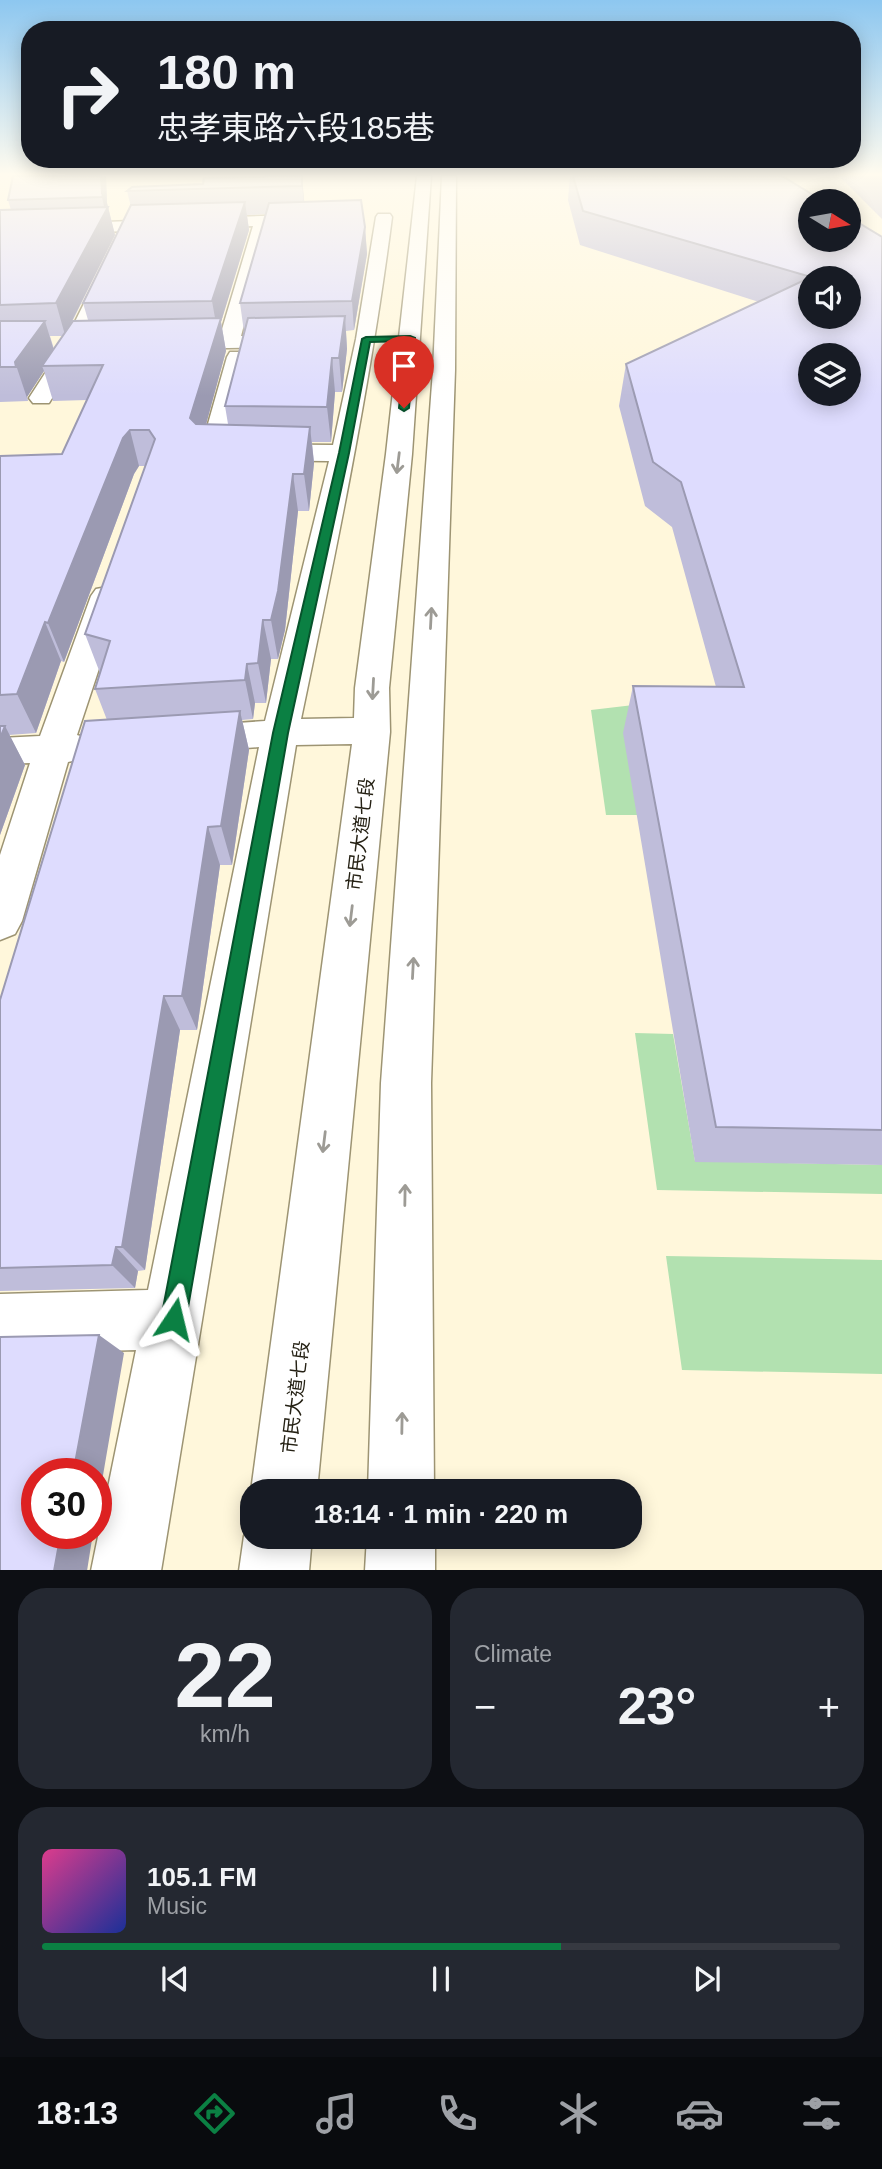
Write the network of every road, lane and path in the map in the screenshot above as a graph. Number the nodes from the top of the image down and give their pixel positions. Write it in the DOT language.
graph roads {
  1 [pos="111,249"];
  2 [pos="256,249"];
  3 [pos="381,249"];
  4 [pos="396,249"];
  5 [pos="447,249"];
  6 [pos="410,338"];
  7 [pos="311,340"];
  8 [pos="352,340"];
  9 [pos="235,342"];
  10 [pos="152,343"];
  11 [pos="75,344"];
  12 [pos="100,344"];
  13 [pos="50,345"];
  14 [pos="41,398"];
  15 [pos="344,453"];
  16 [pos="117,567"];
  17 [pos="372,732"];
  18 [pos="280,733"];
  19 [pos="160,742"];
  20 [pos="106,746"];
  21 [pos="53,750"];
  22 [pos="0,751"];
  23 [pos="0,921"];
  24 [pos="174,1319"];
  25 [pos="0,1324"];
  26 [pos="285,1479"];
  27 [pos="401,1479"];
  28 [pos="276,1549"];
  29 [pos="401,1549"];
  30 [pos="126,1570"];
  31 [pos="274,1570"];
  32 [pos="400,1570"];
  1 -- 11 [label="street"];
  2 -- 9 [label="street"];
  3 -- 8 [label="street"];
  4 -- 6 [label="street, 市民大道七段"];
  27 -- 5 [label="street, one-way"];
  6 -- 8 [label="street"];
  6 -- 17 [label="street, 市民大道七段, one-way"];
  7 -- 9 [label="street"];
  8 -- 15 [label="street"];
  9 -- 10 [label="street"];
  9 -- 15 [label="street"];
  11 -- 12 [label="street"];
  11 -- 13 [label="street"];
  11 -- 14 [label="street"];
  15 -- 18 [label="street"];
  16 -- 21 [label="street"];
  17 -- 18 [label="street"];
  17 -- 26 [label="street, 市民大道七段, one-way"];
  18 -- 19 [label="street"];
  18 -- 24 [label="street"];
  20 -- 21 [label="street"];
  21 -- 22 [label="street"];
  21 -- 23 [label="street"];
  24 -- 25 [label="street"];
  24 -- 30 [label="street"];
  28 -- 31 [label="street"];
  29 -- 32 [label="street"];
}
